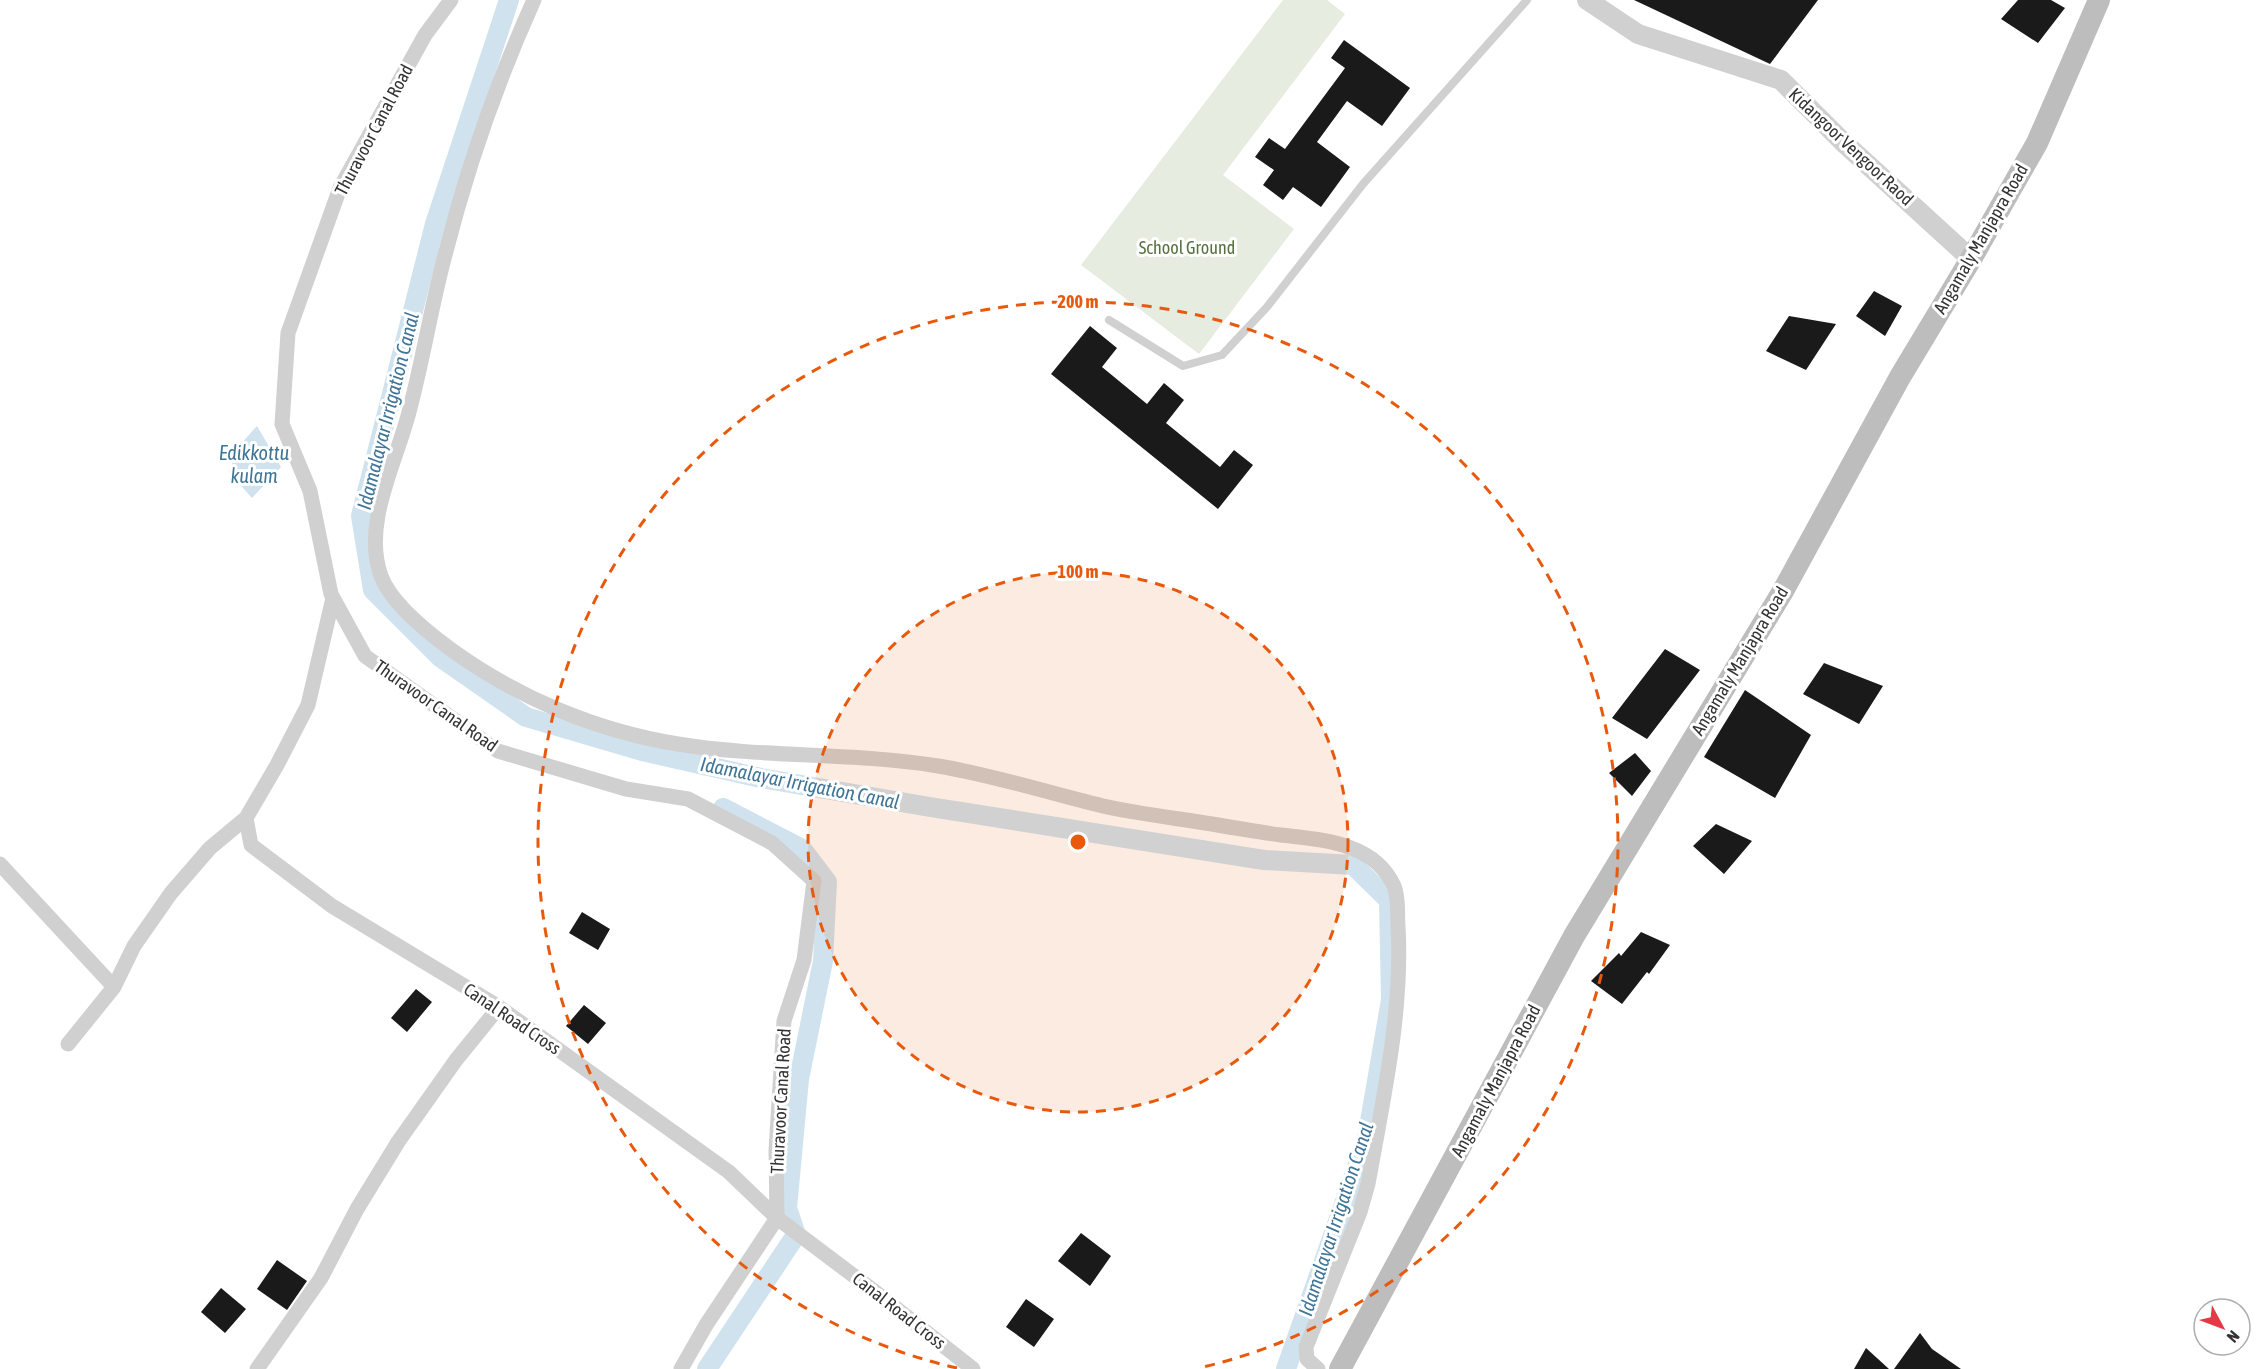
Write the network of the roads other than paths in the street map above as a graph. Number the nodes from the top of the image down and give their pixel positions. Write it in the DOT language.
graph roads {
  1 [pos="451,0"];
  2 [pos="534,0"];
  3 [pos="1527,0"];
  4 [pos="1587,0"];
  5 [pos="2099,0"];
  6 [pos="1971,259"];
  7 [pos="1109,320"];
  8 [pos="333,598"];
  9 [pos="246,818"];
  10 [pos="0,864"];
  11 [pos="114,987"];
  12 [pos="499,1007"];
  13 [pos="68,1044"];
  14 [pos="777,1218"];
  15 [pos="257,1369"];
  16 [pos="681,1369"];
  17 [pos="973,1369"];
  18 [pos="1318,1369"];
  19 [pos="1340,1369"];
  1 -- 8 [label="street, Thuravoor Canal Road"];
  2 -- 18 [label="street"];
  3 -- 7 [label="lane"];
  4 -- 6 [label="street, Kidangoor Vengoor Raod"];
  5 -- 6 [label="main road, Angamaly Manjapra Road"];
  6 -- 19 [label="main road, Angamaly Manjapra Road"];
  8 -- 9 [label="street"];
  8 -- 14 [label="street, Thuravoor Canal Road"];
  9 -- 11 [label="street"];
  9 -- 12 [label="street, Canal Road Cross"];
  10 -- 11 [label="street"];
  11 -- 13 [label="street"];
  12 -- 14 [label="street, Canal Road Cross"];
  12 -- 15 [label="street"];
  14 -- 16 [label="street"];
  14 -- 17 [label="street, Canal Road Cross"];
}
